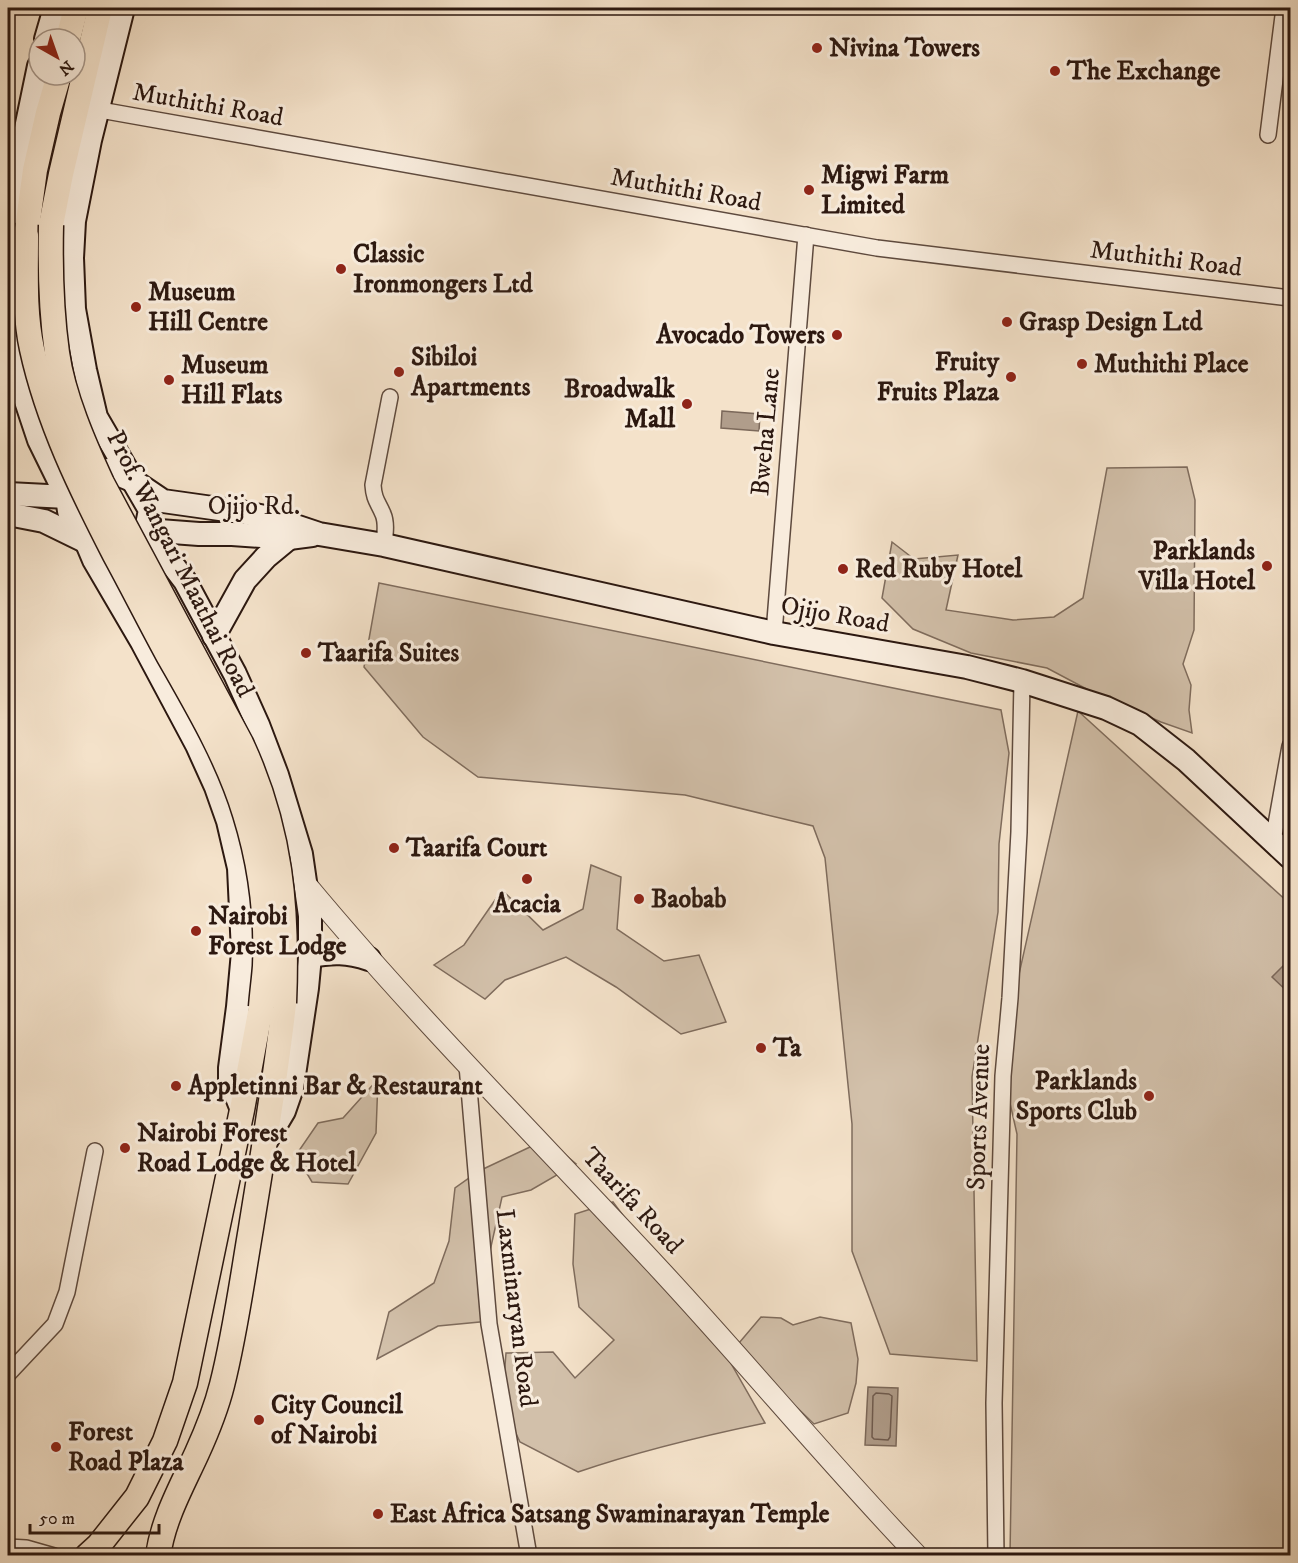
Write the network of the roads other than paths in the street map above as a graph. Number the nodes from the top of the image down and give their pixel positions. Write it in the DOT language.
graph roads {
  1 [pos="55,8"];
  2 [pos="76,8"];
  3 [pos="100,8"];
  4 [pos="123,8"];
  5 [pos="1284,8"];
  6 [pos="49,27"];
  7 [pos="71,27"];
  8 [pos="34,87"];
  9 [pos="44,87"];
  10 [pos="56,87"];
  11 [pos="87,107"];
  12 [pos="1268,135"];
  13 [pos="19,155"];
  14 [pos="8,215"];
  15 [pos="806,235"];
  16 [pos="1290,297"];
  17 [pos="8,331"];
  18 [pos="390,397"];
  19 [pos="132,480"];
  20 [pos="8,494"];
  21 [pos="67,496"];
  22 [pos="8,514"];
  23 [pos="146,530"];
  24 [pos="319,534"];
  25 [pos="290,538"];
  26 [pos="86,541"];
  27 [pos="384,545"];
  28 [pos="774,633"];
  29 [pos="214,636"];
  30 [pos="1022,681"];
  31 [pos="1290,746"];
  32 [pos="1273,841"];
  33 [pos="1290,857"];
  34 [pos="306,884"];
  35 [pos="310,956"];
  36 [pos="369,959"];
  37 [pos="272,1005"];
  38 [pos="467,1065"];
  39 [pos="242,1110"];
  40 [pos="265,1144"];
  41 [pos="95,1151"];
  42 [pos="8,1374"];
  43 [pos="8,1547"];
  44 [pos="159,1549"];
  45 [pos="54,1556"];
  46 [pos="87,1556"];
  47 [pos="529,1556"];
  48 [pos="918,1556"];
  49 [pos="996,1556"];
  1 -- 6 [label="main road"];
  2 -- 7 [label="main road"];
  3 -- 11 [label="main road, Prof. Wangari Maathai Road"];
  4 -- 11 [label="main road, Prof. Wangari Maathai Road"];
  5 -- 12 [label="street"];
  8 -- 13 [label="main road"];
  9 -- 13 [label="main road"];
  10 -- 37 [label="main road, Prof. Wangari Maathai Road, bridge"];
  11 -- 15 [label="street, Muthithi Road"];
  11 -- 19 [label="main road, Prof. Wangari Maathai Road"];
  11 -- 37 [label="main road, Prof. Wangari Maathai Road, bridge"];
  13 -- 14 [label="main road"];
  15 -- 16 [label="street, Muthithi Road"];
  15 -- 28 [label="street, Bweha Lane"];
  17 -- 21 [label="main road"];
  18 -- 27 [label="street"];
  19 -- 21 [label="main road, Ojijo Rd."];
  19 -- 23 [label="main road"];
  19 -- 24 [label="main road, Ojijo Rd."];
  20 -- 21 [label="main road"];
  21 -- 26 [label="main road"];
  22 -- 26 [label="main road"];
  23 -- 25 [label="main road, Ojijo Rd."];
  23 -- 26 [label="main road"];
  23 -- 29 [label="main road, Prof. Wangari Maathai Road"];
  24 -- 25 [label="main road, Ojijo Rd."];
  24 -- 27 [label="main road, Ojijo Road"];
  25 -- 29 [label="main road"];
  26 -- 39 [label="main road"];
  27 -- 28 [label="main road, Ojijo Road"];
  28 -- 30 [label="main road, Ojijo Road"];
  29 -- 34 [label="main road, Prof. Wangari Maathai Road"];
  30 -- 32 [label="main road, Ojijo Road"];
  30 -- 49 [label="street, Sports Avenue"];
  31 -- 32 [label="street"];
  32 -- 33 [label="main road, Ojijo Road"];
  34 -- 35 [label="main road, Prof. Wangari Maathai Road"];
  34 -- 36 [label="street, Taarifa Road"];
  35 -- 36 [label="main road"];
  35 -- 40 [label="main road, Prof. Wangari Maathai Road"];
  36 -- 38 [label="street, Taarifa Road"];
  37 -- 39 [label="main road, Prof. Wangari Maathai Road"];
  37 -- 40 [label="main road, Prof. Wangari Maathai Road"];
  38 -- 47 [label="street, Laxminaryan Road"];
  38 -- 48 [label="street, Taarifa Road"];
  39 -- 46 [label="main road, Prof. Wangari Maathai Road"];
  40 -- 44 [label="main road, Prof. Wangari Maathai Road"];
  41 -- 42 [label="street"];
  43 -- 45 [label="street"];
}
